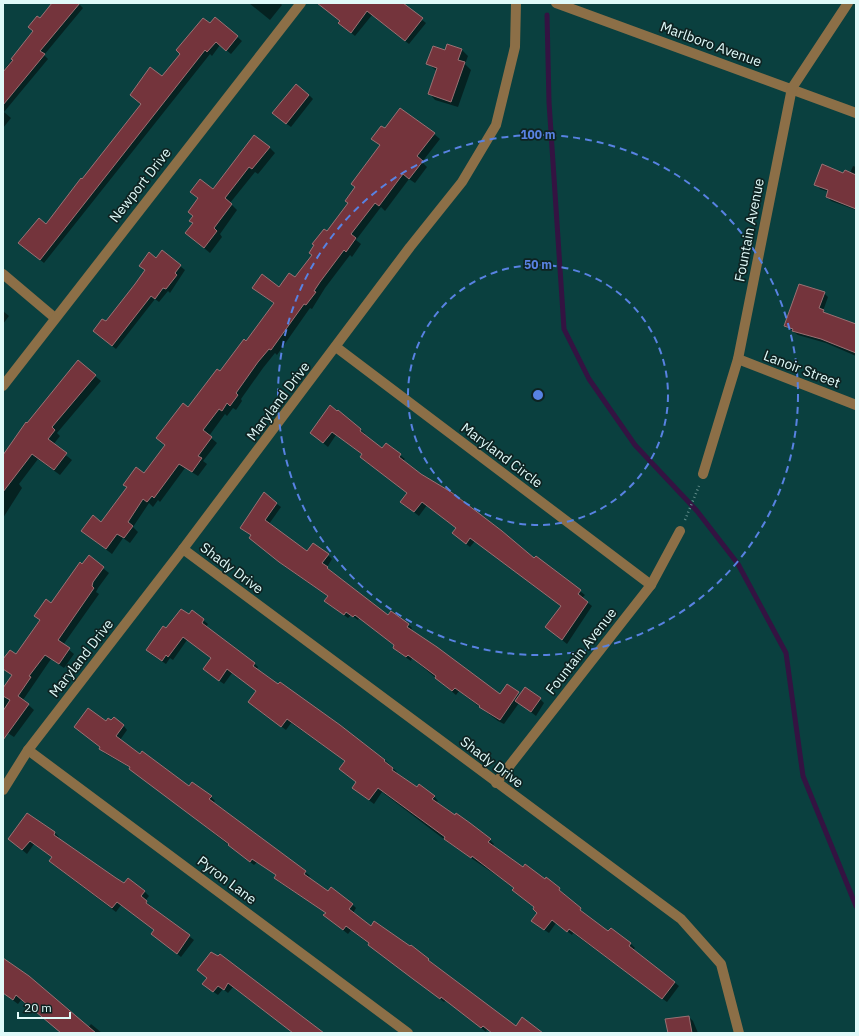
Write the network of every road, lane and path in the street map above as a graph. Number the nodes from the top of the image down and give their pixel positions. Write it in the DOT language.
graph roads {
  1 [pos="300,3"];
  2 [pos="516,3"];
  3 [pos="556,3"];
  4 [pos="848,3"];
  5 [pos="792,88"];
  6 [pos="856,113"];
  7 [pos="3,274"];
  8 [pos="55,318"];
  9 [pos="336,347"];
  10 [pos="738,359"];
  11 [pos="3,386"];
  12 [pos="856,405"];
  13 [pos="703,474"];
  14 [pos="696,492"];
  15 [pos="688,514"];
  16 [pos="680,532"];
  17 [pos="183,549"];
  18 [pos="651,584"];
  19 [pos="28,750"];
  20 [pos="496,783"];
  21 [pos="3,790"];
  22 [pos="739,1031"];
  23 [pos="408,1033"];
  1 -- 8 [label="street, Newport Drive"];
  2 -- 9 [label="street, Maryland Drive"];
  3 -- 5 [label="street, Marlboro Avenue"];
  4 -- 5 [label="street, Fountain Avenue"];
  5 -- 6 [label="street, Marlboro Avenue"];
  5 -- 10 [label="street, Fountain Avenue"];
  7 -- 8 [label="street"];
  8 -- 11 [label="street, Newport Drive"];
  9 -- 17 [label="street, Maryland Drive"];
  9 -- 18 [label="street, Maryland Circle"];
  10 -- 12 [label="street, Lanoir Street"];
  10 -- 13 [label="street, Fountain Avenue"];
  14 -- 15 [label="path"];
  16 -- 18 [label="street, Fountain Avenue"];
  17 -- 19 [label="street, Maryland Drive"];
  17 -- 20 [label="street, Shady Drive"];
  18 -- 20 [label="street, Fountain Avenue"];
  19 -- 21 [label="street, Maryland Drive"];
  19 -- 23 [label="street, Pyron Lane"];
  20 -- 22 [label="street, Shady Drive"];
}
